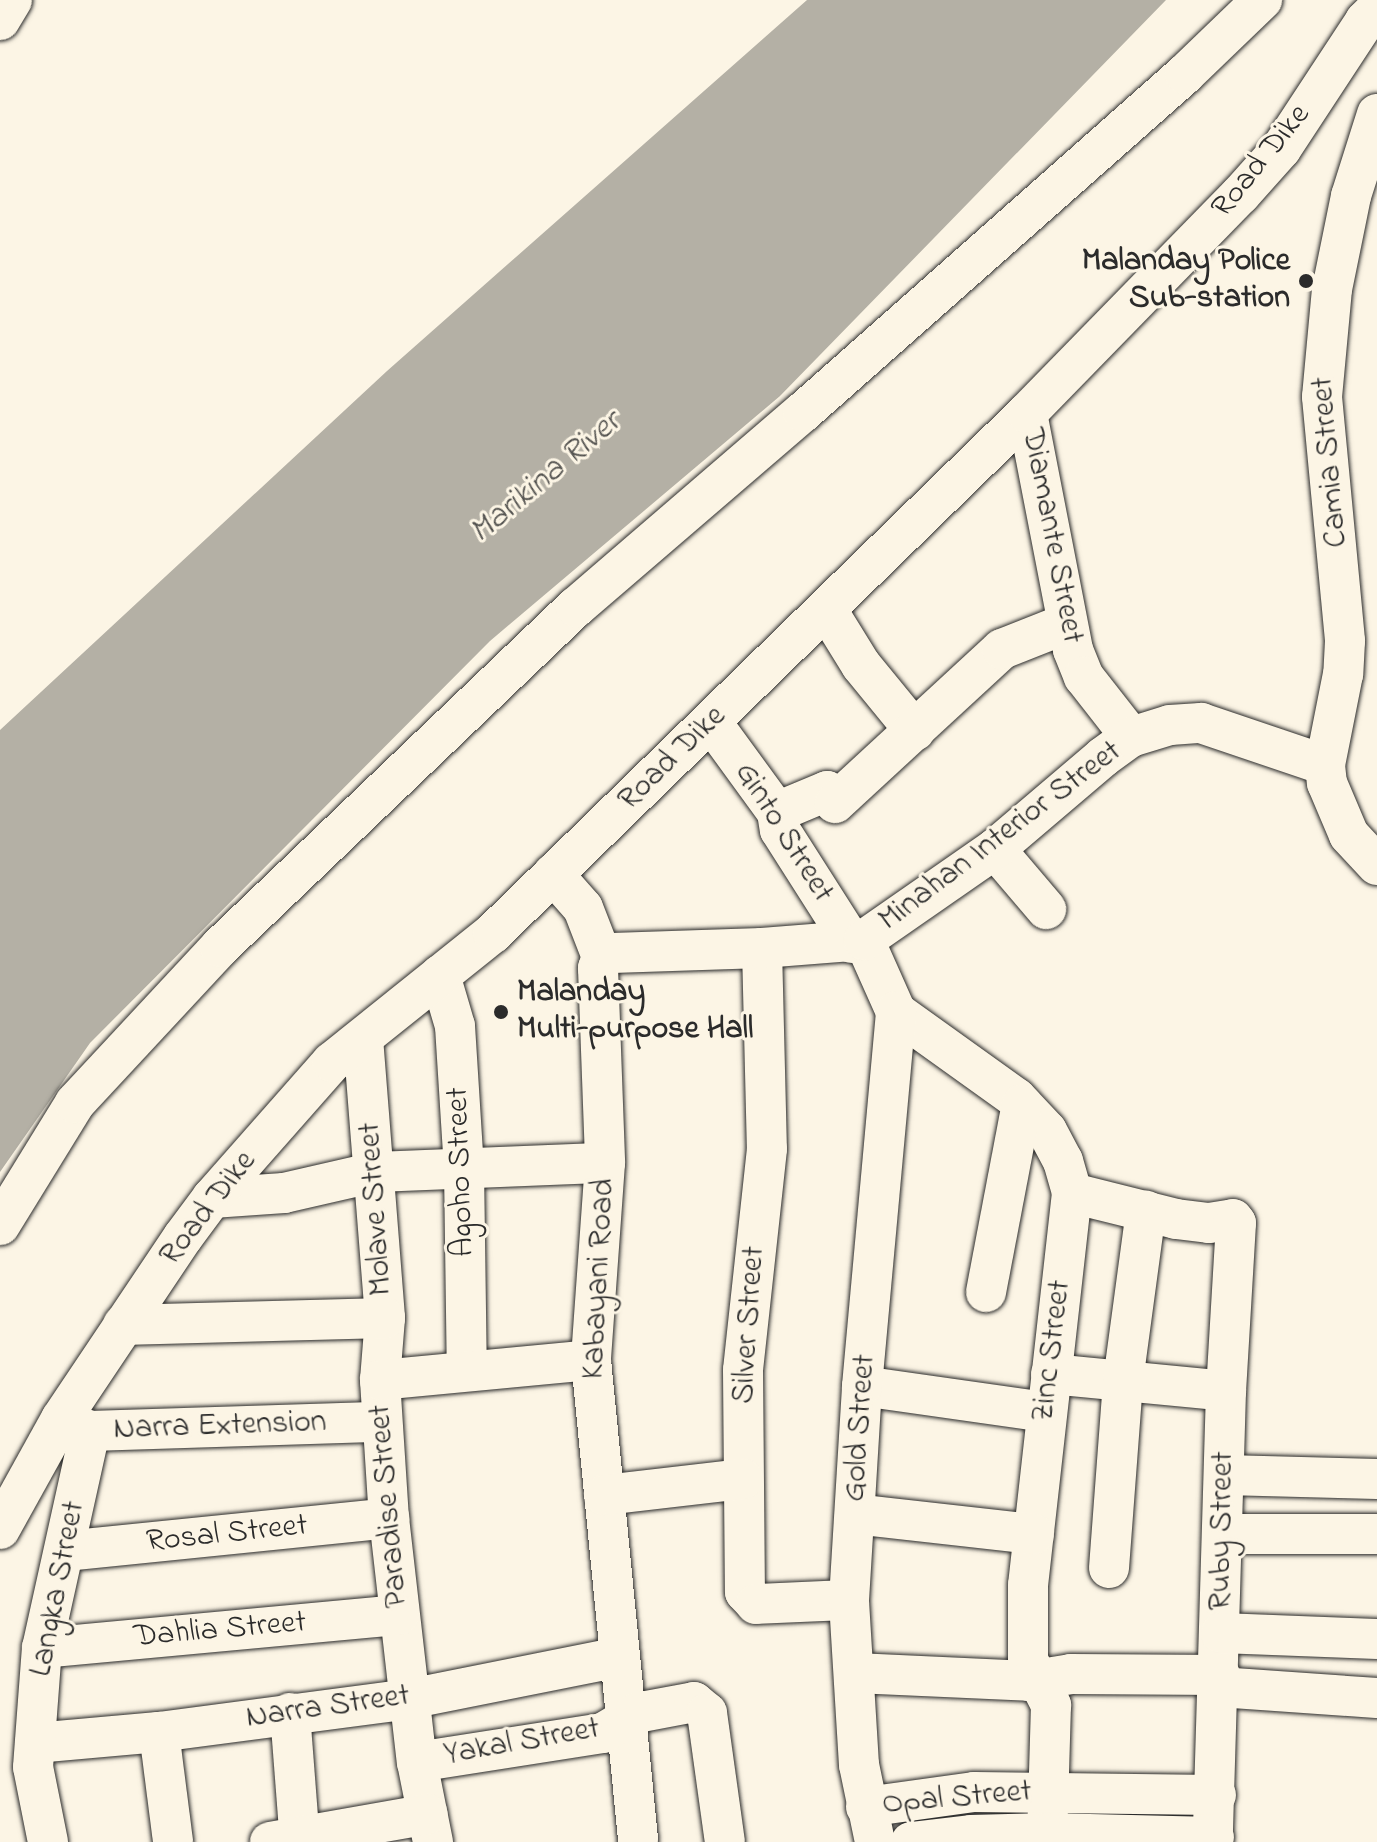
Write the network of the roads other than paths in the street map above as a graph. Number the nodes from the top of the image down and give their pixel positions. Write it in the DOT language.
graph roads {
  1 [pos="12,0"];
  2 [pos="1262,0"];
  3 [pos="1377,9"];
  4 [pos="0,20"];
  5 [pos="1377,114"];
  6 [pos="1359,244"];
  7 [pos="1027,413"];
  8 [pos="827,610"];
  9 [pos="1065,624"];
  10 [pos="712,723"];
  11 [pos="915,731"];
  12 [pos="1131,737"];
  13 [pos="1325,765"];
  14 [pos="777,812"];
  15 [pos="995,849"];
  16 [pos="1377,865"];
  17 [pos="553,874"];
  18 [pos="1046,909"];
  19 [pos="858,942"];
  20 [pos="762,948"];
  21 [pos="602,957"];
  22 [pos="440,975"];
  23 [pos="896,1012"];
  24 [pos="363,1038"];
  25 [pos="1022,1104"];
  26 [pos="605,1163"];
  27 [pos="464,1168"];
  28 [pos="376,1172"];
  29 [pos="1072,1193"];
  30 [pos="212,1198"];
  31 [pos="1146,1211"];
  32 [pos="0,1225"];
  33 [pos="986,1292"];
  34 [pos="385,1318"];
  35 [pos="123,1325"];
  36 [pos="591,1360"];
  37 [pos="467,1371"];
  38 [pos="380,1380"];
  39 [pos="1123,1381"];
  40 [pos="862,1386"];
  41 [pos="1226,1391"];
  42 [pos="1048,1393"];
  43 [pos="381,1422"];
  44 [pos="76,1425"];
  45 [pos="1225,1475"];
  46 [pos="743,1479"];
  47 [pos="1377,1479"];
  48 [pos="604,1495"];
  49 [pos="855,1514"];
  50 [pos="389,1518"];
  51 [pos="0,1529"];
  52 [pos="1034,1534"];
  53 [pos="1223,1534"];
  54 [pos="1377,1534"];
  55 [pos="65,1551"];
  56 [pos="1109,1568"];
  57 [pos="849,1600"];
  58 [pos="398,1615"];
  59 [pos="1221,1633"];
  60 [pos="1377,1639"];
  61 [pos="42,1648"];
  62 [pos="619,1657"];
  63 [pos="855,1673"];
  64 [pos="1037,1678"];
  65 [pos="1219,1681"];
  66 [pos="1377,1698"];
  67 [pos="409,1699"];
  68 [pos="290,1713"];
  69 [pos="625,1720"];
  70 [pos="159,1732"];
  71 [pos="35,1743"];
  72 [pos="417,1762"];
  73 [pos="1048,1792"];
  74 [pos="1216,1795"];
  75 [pos="870,1824"];
  76 [pos="430,1828"];
  77 [pos="1047,1838"];
  78 [pos="290,1840"];
  79 [pos="1214,1840"];
  80 [pos="48,1842"];
  81 [pos="173,1842"];
  82 [pos="638,1842"];
  83 [pos="725,1842"];
  84 [pos="911,1842"];
  1 -- 4 [label="street"];
  2 -- 32 [label="street"];
  3 -- 7 [label="street, Road Dike"];
  5 -- 6 [label="street, Camia Street"];
  6 -- 13 [label="street, Camia Street"];
  7 -- 8 [label="street, Road Dike"];
  7 -- 9 [label="street, Diamante Street"];
  8 -- 10 [label="street, Road Dike"];
  8 -- 11 [label="street"];
  9 -- 11 [label="street"];
  9 -- 12 [label="street, Diamante Street"];
  10 -- 14 [label="street, Ginto Street"];
  10 -- 17 [label="street, Road Dike"];
  11 -- 14 [label="street"];
  12 -- 13 [label="street, Minahan Interior Street"];
  12 -- 15 [label="street, Minahan Interior Street"];
  13 -- 16 [label="street"];
  14 -- 19 [label="street, Ginto Street"];
  15 -- 18 [label="street"];
  15 -- 19 [label="street, Minahan Interior Street"];
  17 -- 21 [label="street, Kabayani Road"];
  17 -- 22 [label="street, Road Dike"];
  19 -- 20 [label="street, Minahan Interior Street"];
  19 -- 23 [label="street"];
  20 -- 21 [label="street, Minahan Interior Street"];
  20 -- 46 [label="street, Silver Street"];
  21 -- 26 [label="street, Kabayani Road"];
  22 -- 24 [label="street, Road Dike"];
  22 -- 27 [label="street, Agoho Street"];
  23 -- 25 [label="street, Zinc Street"];
  23 -- 40 [label="street, Gold Street"];
  24 -- 28 [label="street, Molave Street"];
  24 -- 30 [label="street, Road Dike"];
  25 -- 29 [label="street, Zinc Street"];
  25 -- 33 [label="street"];
  26 -- 27 [label="street"];
  26 -- 36 [label="street, Kabayani Road"];
  27 -- 28 [label="street"];
  27 -- 37 [label="street, Agoho Street"];
  28 -- 30 [label="street"];
  28 -- 34 [label="street, Molave Street"];
  29 -- 31 [label="street"];
  29 -- 42 [label="street, Zinc Street"];
  30 -- 35 [label="street, Road Dike"];
  31 -- 39 [label="street"];
  31 -- 41 [label="street, Ruby Street"];
  34 -- 35 [label="street"];
  34 -- 38 [label="street, Molave Street"];
  35 -- 44 [label="street, Road Dike"];
  36 -- 37 [label="street, Paradise Street"];
  36 -- 48 [label="street, Kabayani Road"];
  37 -- 38 [label="street, Paradise Street"];
  38 -- 43 [label="street, Paradise Street"];
  39 -- 41 [label="street"];
  39 -- 42 [label="street"];
  39 -- 56 [label="street"];
  40 -- 42 [label="street"];
  40 -- 49 [label="street, Gold Street"];
  41 -- 45 [label="street, Ruby Street"];
  42 -- 52 [label="street, Zinc Street"];
  43 -- 44 [label="street, Narra Extension"];
  43 -- 50 [label="street, Paradise Street"];
  44 -- 51 [label="street, Road Dike"];
  44 -- 55 [label="street, Langka Street"];
  45 -- 47 [label="street"];
  45 -- 53 [label="street, Ruby Street"];
  46 -- 48 [label="street"];
  46 -- 57 [label="street, Silver Street"];
  48 -- 62 [label="street, Kabayani Road"];
  49 -- 52 [label="street"];
  49 -- 57 [label="street, Gold Street"];
  50 -- 55 [label="street, Rosal Street"];
  50 -- 58 [label="street, Paradise Street"];
  52 -- 64 [label="street, Zinc Street"];
  53 -- 54 [label="street"];
  53 -- 59 [label="street, Ruby Street"];
  55 -- 61 [label="street, Langka Street"];
  57 -- 63 [label="street, Gold Street"];
  58 -- 61 [label="street, Dahlia Street"];
  58 -- 67 [label="street, Paradise Street"];
  59 -- 60 [label="street"];
  59 -- 65 [label="street, Ruby Street"];
  61 -- 71 [label="street, Langka Street"];
  62 -- 67 [label="street, Narra Street"];
  62 -- 69 [label="street, Kabayani Road"];
  63 -- 64 [label="street"];
  63 -- 75 [label="street, Gold Street"];
  64 -- 65 [label="street"];
  64 -- 73 [label="street, Zinc Street"];
  65 -- 66 [label="street"];
  65 -- 74 [label="street, Ruby Street"];
  67 -- 68 [label="street, Narra Street"];
  67 -- 72 [label="street, Paradise Street"];
  68 -- 70 [label="street, Narra Street"];
  68 -- 78 [label="street"];
  69 -- 72 [label="street, Yakal Street"];
  69 -- 82 [label="street, Kabayani Road"];
  69 -- 83 [label="street, Yakal Street"];
  70 -- 71 [label="street, Narra Street"];
  70 -- 81 [label="street"];
  71 -- 80 [label="street, Langka Street"];
  72 -- 76 [label="street, Paradise Street"];
  73 -- 74 [label="street, Opal Street"];
  73 -- 75 [label="street, Opal Street"];
  73 -- 77 [label="street, Zinc Street"];
  74 -- 79 [label="street, Ruby Street"];
  76 -- 78 [label="street"];
  77 -- 79 [label="street"];
  77 -- 84 [label="street"];
}
